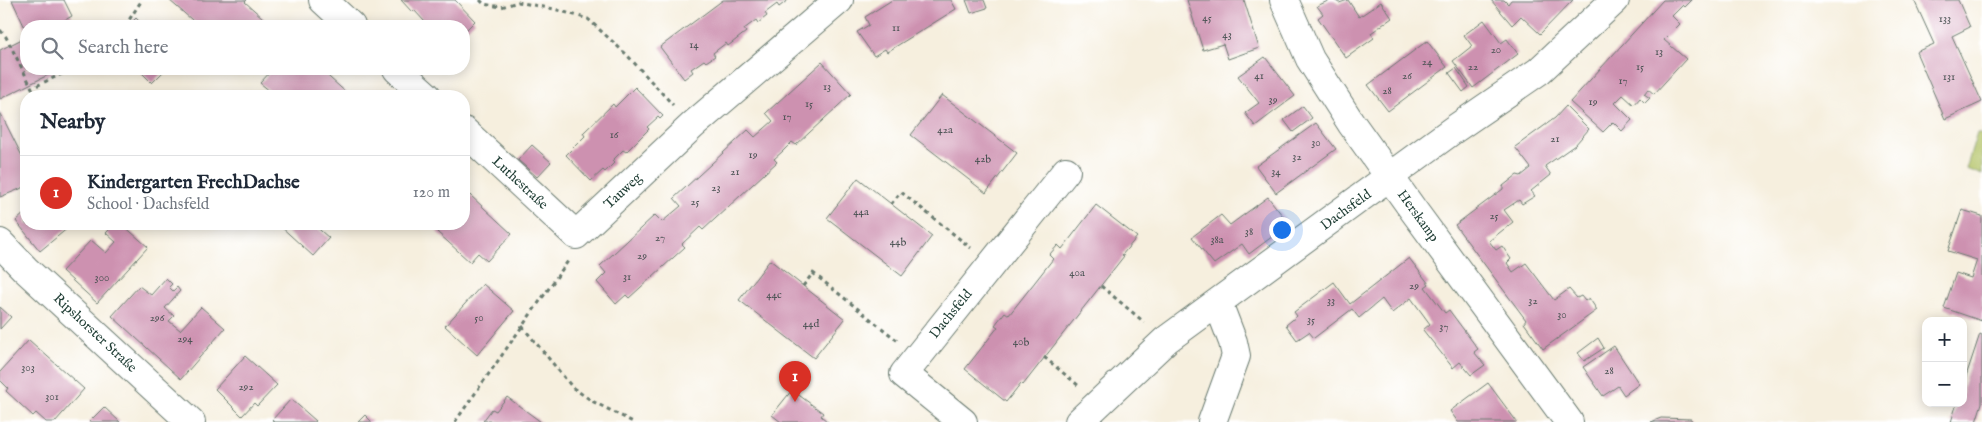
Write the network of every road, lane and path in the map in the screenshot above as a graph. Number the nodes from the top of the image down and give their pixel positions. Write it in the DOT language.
graph roads {
  1 [pos="142,0"];
  2 [pos="323,0"];
  3 [pos="480,0"];
  4 [pos="839,0"];
  5 [pos="1284,0"];
  6 [pos="1615,0"];
  7 [pos="129,20"];
  8 [pos="345,20"];
  9 [pos="0,30"];
  10 [pos="20,64"];
  11 [pos="25,75"];
  12 [pos="59,75"];
  13 [pos="404,75"];
  14 [pos="420,90"];
  15 [pos="693,125"];
  16 [pos="470,137"];
  17 [pos="1066,171"];
  18 [pos="1390,177"];
  19 [pos="890,204"];
  20 [pos="576,235"];
  21 [pos="0,243"];
  22 [pos="991,264"];
  23 [pos="803,286"];
  24 [pos="1101,286"];
  25 [pos="1218,303"];
  26 [pos="522,326"];
  27 [pos="1166,340"];
  28 [pos="918,357"];
  29 [pos="1044,357"];
  30 [pos="1099,402"];
  31 [pos="191,422"];
  32 [pos="455,422"];
  33 [pos="633,422"];
  34 [pos="963,422"];
  35 [pos="1078,422"];
  36 [pos="1212,422"];
  37 [pos="1569,422"];
  1 -- 7 [label="path"];
  2 -- 8 [label="street"];
  3 -- 15 [label="path"];
  4 -- 15 [label="street, Tauweg"];
  5 -- 18 [label="street, Herskamp"];
  6 -- 18 [label="street, Dachsfeld"];
  9 -- 10 [label="path"];
  11 -- 12 [label="path"];
  13 -- 14 [label="street"];
  15 -- 20 [label="street, Tauweg"];
  16 -- 20 [label="street, Luthestraße"];
  17 -- 22 [label="street, Dachsfeld"];
  18 -- 25 [label="street, Dachsfeld"];
  18 -- 37 [label="street, Herskamp"];
  19 -- 22 [label="path"];
  20 -- 26 [label="path"];
  21 -- 31 [label="street, Ripshorster Straße"];
  22 -- 28 [label="street, Dachsfeld"];
  23 -- 28 [label="path"];
  24 -- 27 [label="path"];
  25 -- 27 [label="street, Dachsfeld"];
  25 -- 36 [label="street"];
  26 -- 32 [label="path"];
  26 -- 33 [label="path"];
  27 -- 30 [label="street, Dachsfeld"];
  28 -- 34 [label="street, Dachsfeld"];
  29 -- 30 [label="path"];
  30 -- 35 [label="street, Dachsfeld"];
}
